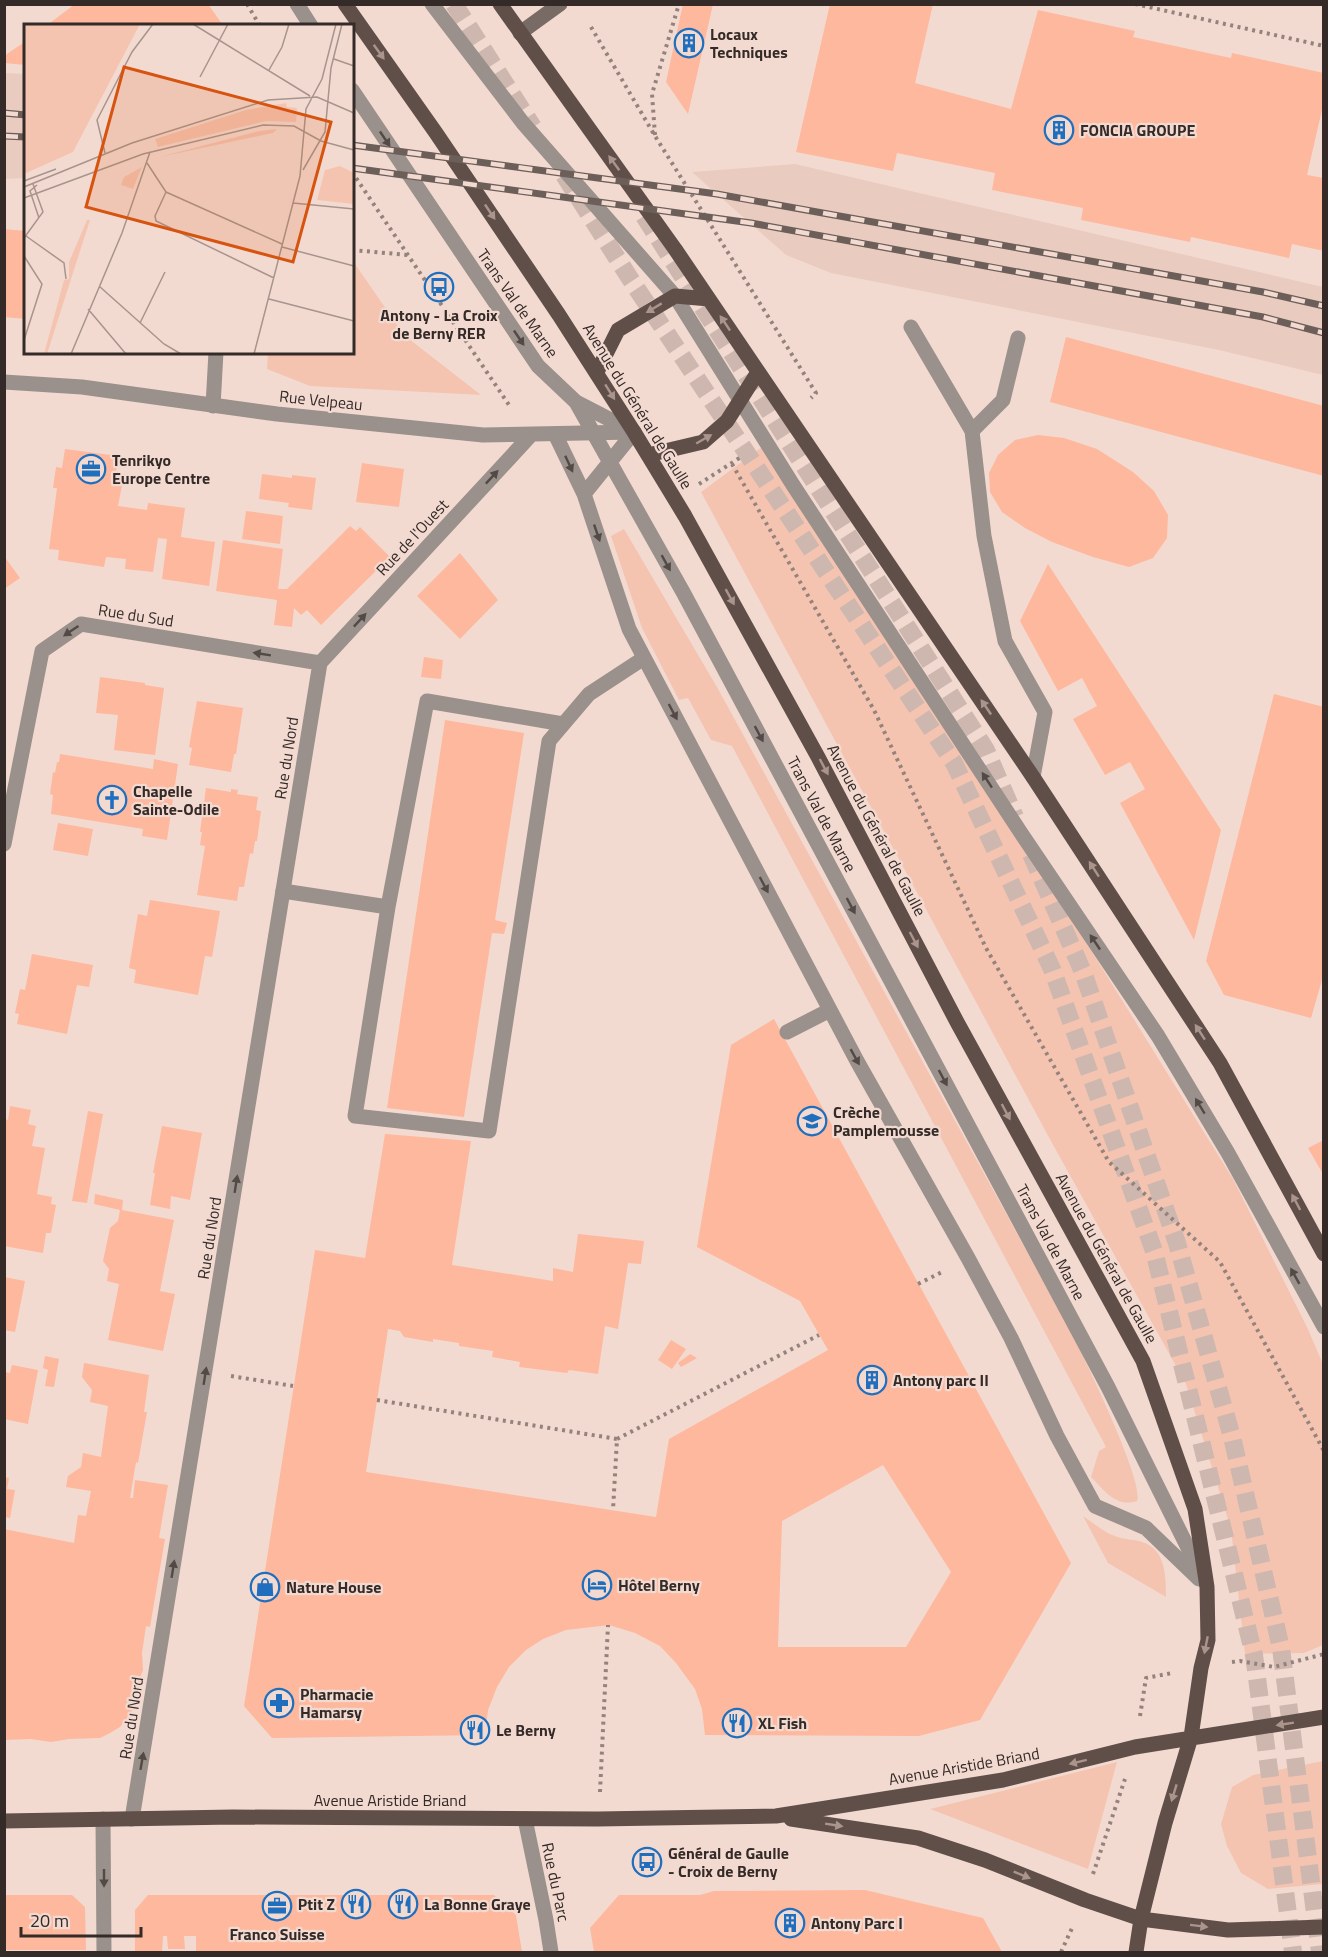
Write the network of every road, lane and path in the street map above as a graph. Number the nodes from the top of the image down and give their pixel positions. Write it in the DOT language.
graph roads {
  1 [pos="247,4"];
  2 [pos="297,4"];
  3 [pos="345,4"];
  4 [pos="432,4"];
  5 [pos="500,4"];
  6 [pos="560,4"];
  7 [pos="679,4"];
  8 [pos="1135,4"];
  9 [pos="259,24"];
  10 [pos="309,24"];
  11 [pos="591,27"];
  12 [pos="520,33"];
  13 [pos="1323,46"];
  14 [pos="354,93"];
  15 [pos="655,136"];
  16 [pos="354,175"];
  17 [pos="354,250"];
  18 [pos="408,255"];
  19 [pos="675,296"];
  20 [pos="709,299"];
  21 [pos="911,327"];
  22 [pos="1018,338"];
  23 [pos="216,354"];
  24 [pos="597,372"];
  25 [pos="758,372"];
  26 [pos="4,382"];
  27 [pos="816,393"];
  28 [pos="505,400"];
  29 [pos="740,401"];
  30 [pos="576,402"];
  31 [pos="213,406"];
  32 [pos="634,432"];
  33 [pos="972,432"];
  34 [pos="593,433"];
  35 [pos="555,434"];
  36 [pos="531,435"];
  37 [pos="748,451"];
  38 [pos="648,455"];
  39 [pos="610,462"];
  40 [pos="732,464"];
  41 [pos="695,486"];
  42 [pos="584,494"];
  43 [pos="644,658"];
  44 [pos="320,663"];
  45 [pos="563,724"];
  46 [pos="1034,777"];
  47 [pos="4,844"];
  48 [pos="283,891"];
  49 [pos="388,907"];
  50 [pos="830,1010"];
  51 [pos="787,1032"];
  52 [pos="1323,1254"];
  53 [pos="1323,1328"];
  54 [pos="819,1335"];
  55 [pos="205,1372"];
  56 [pos="292,1386"];
  57 [pos="377,1400"];
  58 [pos="617,1439"];
  59 [pos="1323,1451"];
  60 [pos="614,1510"];
  61 [pos="1207,1587"];
  62 [pos="608,1625"];
  63 [pos="1323,1654"];
  64 [pos="1240,1661"];
  65 [pos="1164,1674"];
  66 [pos="1323,1717"];
  67 [pos="1191,1737"];
  68 [pos="1135,1747"];
  69 [pos="776,1816"];
  70 [pos="104,1819"];
  71 [pos="132,1819"];
  72 [pos="525,1820"];
  73 [pos="598,1820"];
  74 [pos="4,1821"];
  75 [pos="1085,1900"];
  76 [pos="1141,1919"];
  77 [pos="1323,1927"];
  78 [pos="104,1953"];
  79 [pos="551,1953"];
  80 [pos="1061,1953"];
  81 [pos="1136,1953"];
  1 -- 9 [label="path"];
  2 -- 10 [label="street"];
  3 -- 24 [label="main road, Avenue du Général de Gaulle, one-way"];
  4 -- 19 [label="street"];
  5 -- 12 [label="main road"];
  6 -- 12 [label="main road"];
  7 -- 15 [label="path"];
  8 -- 13 [label="path"];
  11 -- 15 [label="path"];
  20 -- 12 [label="main road, one-way"];
  14 -- 30 [label="street, Trans Val de Marne, one-way"];
  15 -- 27 [label="path"];
  16 -- 18 [label="path"];
  17 -- 18 [label="path"];
  18 -- 28 [label="path"];
  19 -- 20 [label="main road"];
  19 -- 24 [label="main road, one-way"];
  19 -- 29 [label="street"];
  25 -- 20 [label="main road, one-way"];
  21 -- 33 [label="street"];
  22 -- 33 [label="street"];
  23 -- 31 [label="street"];
  24 -- 32 [label="main road, Avenue du Général de Gaulle, one-way"];
  25 -- 29 [label="main road"];
  46 -- 25 [label="main road, one-way"];
  26 -- 31 [label="street, Rue Velpeau"];
  38 -- 29 [label="main road, one-way"];
  53 -- 29 [label="street, one-way"];
  30 -- 32 [label="street"];
  30 -- 34 [label="street, Trans Val de Marne"];
  31 -- 36 [label="street, Rue Velpeau"];
  32 -- 34 [label="street, Rue Velpeau"];
  32 -- 38 [label="main road, Avenue du Général de Gaulle"];
  32 -- 39 [label="street"];
  33 -- 46 [label="street"];
  34 -- 35 [label="street, Rue Velpeau"];
  34 -- 39 [label="street, Trans Val de Marne"];
  35 -- 36 [label="street, Rue Velpeau"];
  35 -- 42 [label="street, one-way"];
  44 -- 36 [label="street, Rue de l'Ouest, one-way"];
  37 -- 40 [label="path"];
  38 -- 61 [label="main road, Avenue du Général de Gaulle, one-way"];
  39 -- 42 [label="street"];
  39 -- 61 [label="street, Trans Val de Marne, one-way"];
  40 -- 41 [label="path"];
  40 -- 59 [label="path"];
  42 -- 43 [label="street, one-way"];
  43 -- 45 [label="street"];
  43 -- 50 [label="street, one-way"];
  44 -- 47 [label="street, Rue du Sud, one-way"];
  44 -- 48 [label="street, Rue du Nord"];
  45 -- 49 [label="street"];
  45 -- 49 [label="street"];
  52 -- 46 [label="main road, one-way"];
  48 -- 49 [label="street"];
  55 -- 48 [label="street, Rue du Nord, one-way"];
  50 -- 51 [label="street"];
  50 -- 61 [label="street, one-way"];
  54 -- 58 [label="path"];
  55 -- 56 [label="path"];
  71 -- 55 [label="street, Rue du Nord, one-way"];
  57 -- 58 [label="path"];
  58 -- 60 [label="path"];
  61 -- 67 [label="main road, Avenue du Général de Gaulle, one-way"];
  62 -- 73 [label="path"];
  63 -- 64 [label="path"];
  65 -- 68 [label="path"];
  66 -- 67 [label="main road, Avenue Aristide Briand, one-way"];
  67 -- 68 [label="main road, Avenue Aristide Briand"];
  67 -- 76 [label="main road, Avenue du Général de Gaulle, one-way"];
  68 -- 69 [label="main road, Avenue Aristide Briand, one-way"];
  68 -- 75 [label="path"];
  69 -- 73 [label="main road, Avenue Aristide Briand"];
  69 -- 75 [label="main road, Avenue Aristide Briand, one-way"];
  70 -- 71 [label="main road, Avenue Aristide Briand"];
  70 -- 74 [label="main road, Avenue Aristide Briand"];
  70 -- 78 [label="street, one-way"];
  71 -- 72 [label="main road, Avenue Aristide Briand"];
  72 -- 73 [label="main road, Avenue Aristide Briand"];
  72 -- 79 [label="street, Rue du Parc"];
  75 -- 76 [label="main road, Avenue Aristide Briand"];
  75 -- 80 [label="path"];
  76 -- 77 [label="main road, Avenue Aristide Briand, one-way"];
  76 -- 81 [label="main road"];
}
